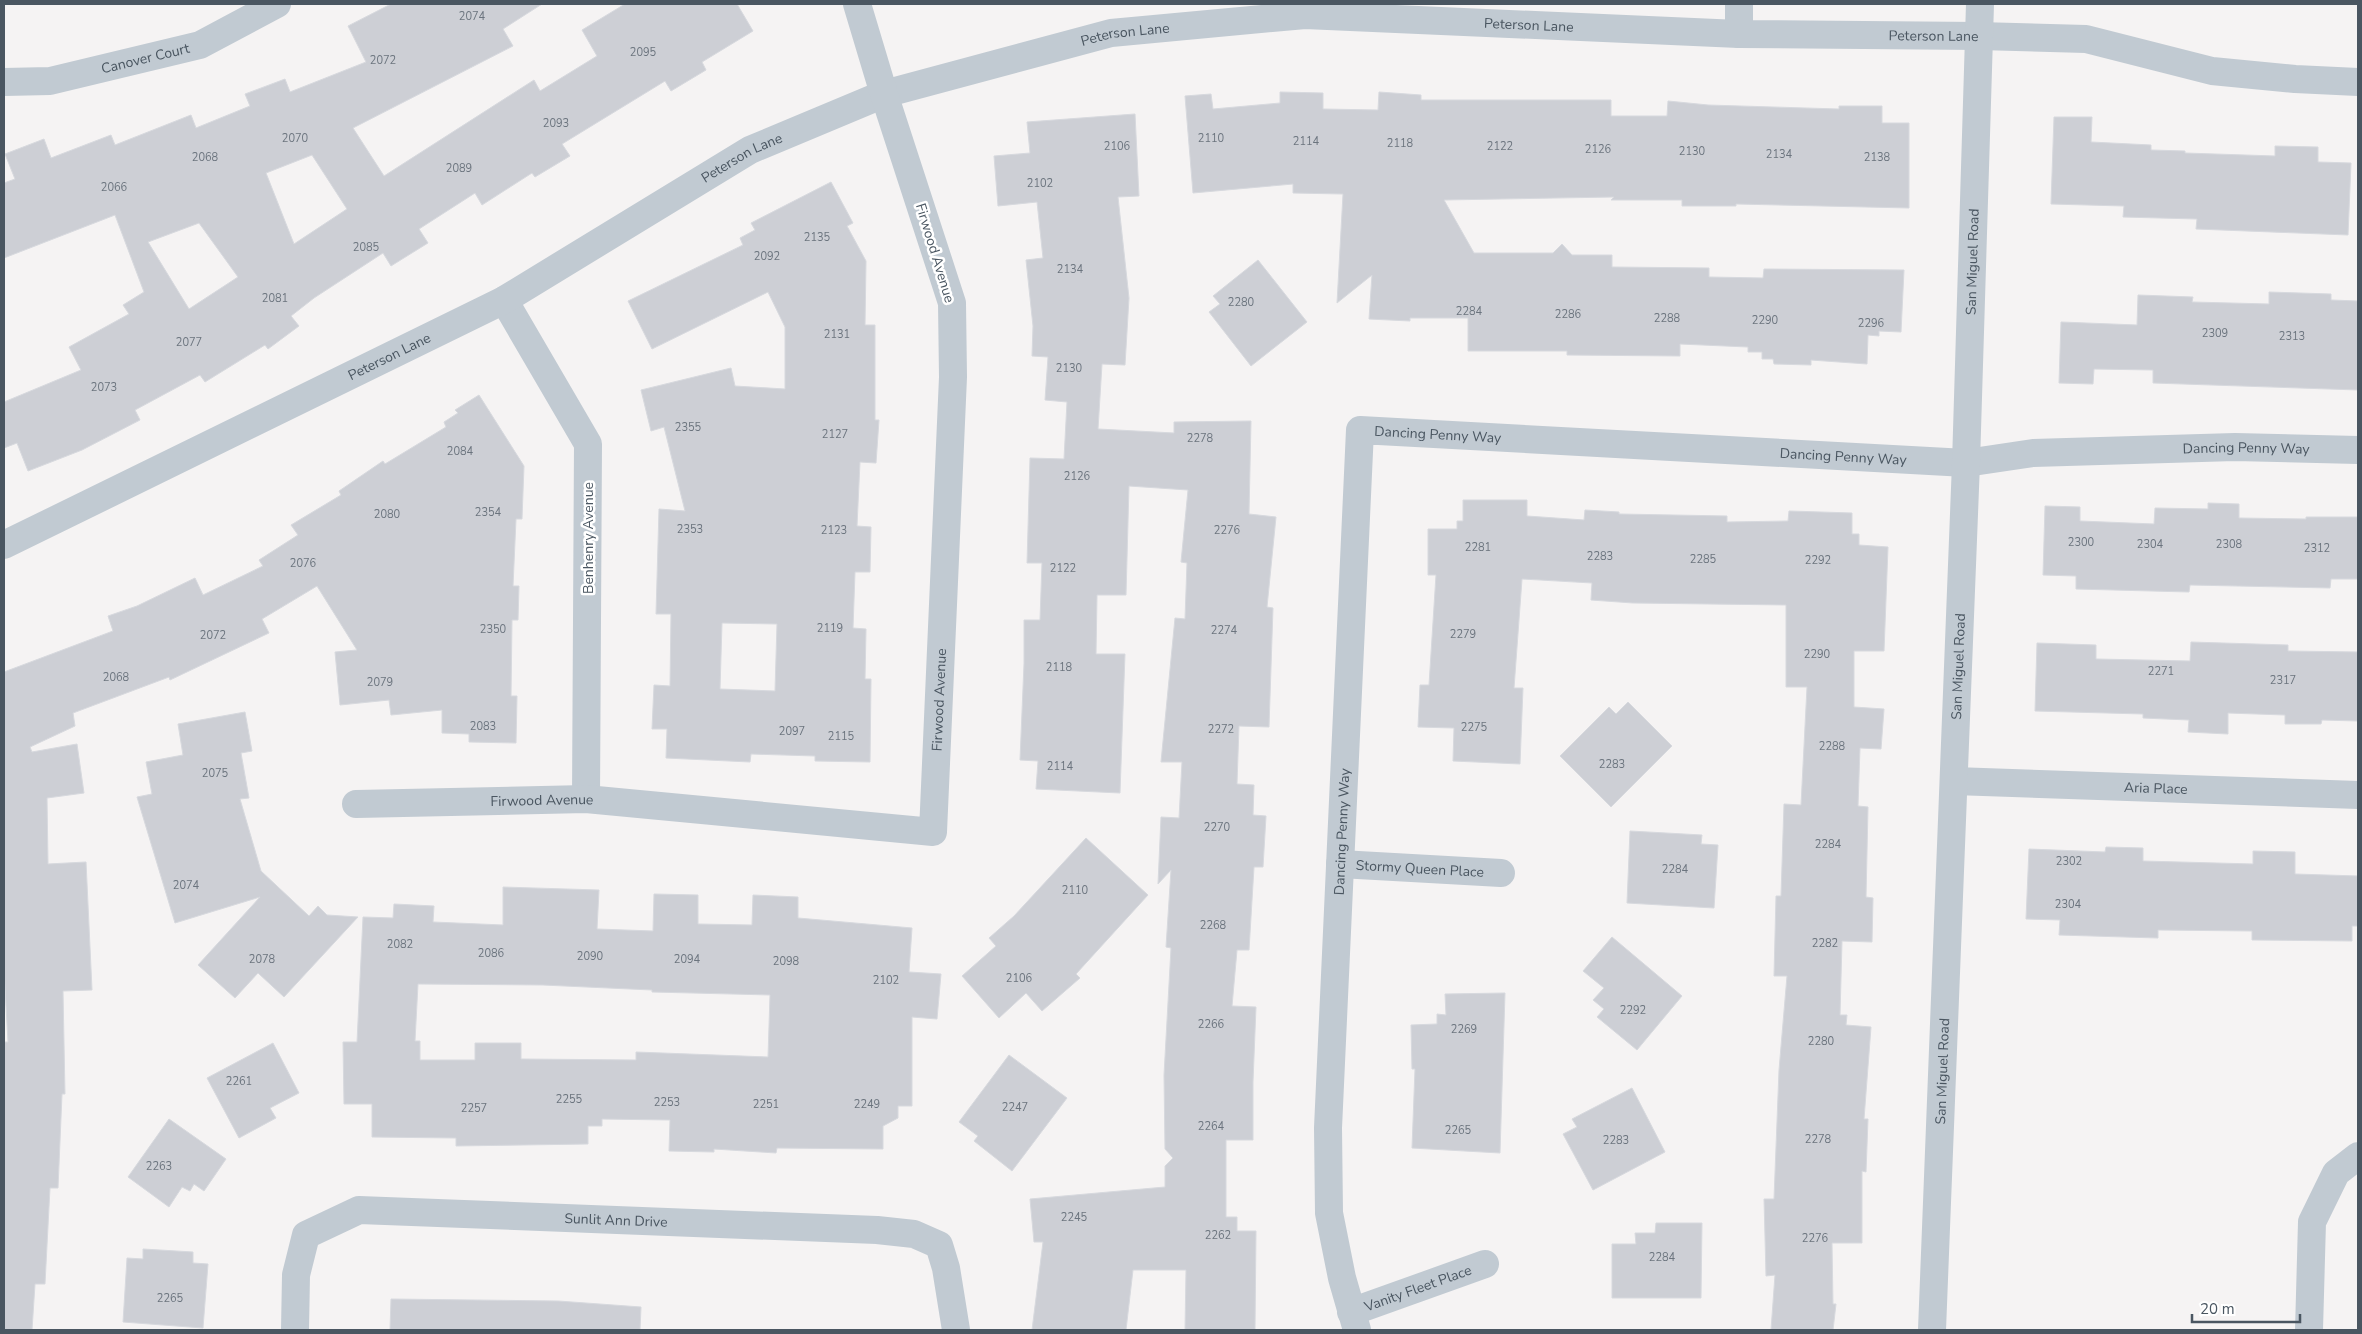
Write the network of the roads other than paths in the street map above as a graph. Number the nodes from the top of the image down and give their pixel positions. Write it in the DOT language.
graph roads {
  1 [pos="277,4"];
  2 [pos="857,4"];
  3 [pos="1739,4"];
  4 [pos="1980,4"];
  5 [pos="1305,9"];
  6 [pos="1739,34"];
  7 [pos="1979,36"];
  8 [pos="4,82"];
  9 [pos="2358,82"];
  10 [pos="884,94"];
  11 [pos="504,300"];
  12 [pos="2358,450"];
  13 [pos="1966,463"];
  14 [pos="4,545"];
  15 [pos="1954,781"];
  16 [pos="2358,795"];
  17 [pos="586,799"];
  18 [pos="356,804"];
  19 [pos="1340,864"];
  20 [pos="1501,873"];
  21 [pos="2358,1156"];
  22 [pos="1485,1264"];
  23 [pos="1354,1321"];
  24 [pos="295,1330"];
  25 [pos="956,1330"];
  26 [pos="1932,1330"];
  27 [pos="2309,1330"];
  1 -- 8 [label="street, Canover Court"];
  2 -- 10 [label="street, Firwood Avenue"];
  3 -- 6 [label="street"];
  4 -- 7 [label="street, San Miguel Road"];
  5 -- 6 [label="street, Peterson Lane"];
  5 -- 10 [label="street, Peterson Lane"];
  6 -- 7 [label="street, Peterson Lane"];
  7 -- 9 [label="street, Peterson Lane"];
  7 -- 13 [label="street, San Miguel Road"];
  10 -- 11 [label="street, Peterson Lane"];
  10 -- 17 [label="street, Firwood Avenue"];
  11 -- 14 [label="street, Peterson Lane"];
  11 -- 17 [label="street, Benhenry Avenue"];
  12 -- 13 [label="street, Dancing Penny Way"];
  13 -- 15 [label="street, San Miguel Road"];
  13 -- 19 [label="street, Dancing Penny Way"];
  15 -- 16 [label="street, Aria Place"];
  15 -- 26 [label="street, San Miguel Road"];
  17 -- 18 [label="street, Firwood Avenue"];
  19 -- 20 [label="street, Stormy Queen Place"];
  19 -- 23 [label="street, Dancing Penny Way"];
  21 -- 27 [label="street"];
  22 -- 23 [label="street, Vanity Fleet Place"];
  24 -- 25 [label="street, Sunlit Ann Drive"];
}
